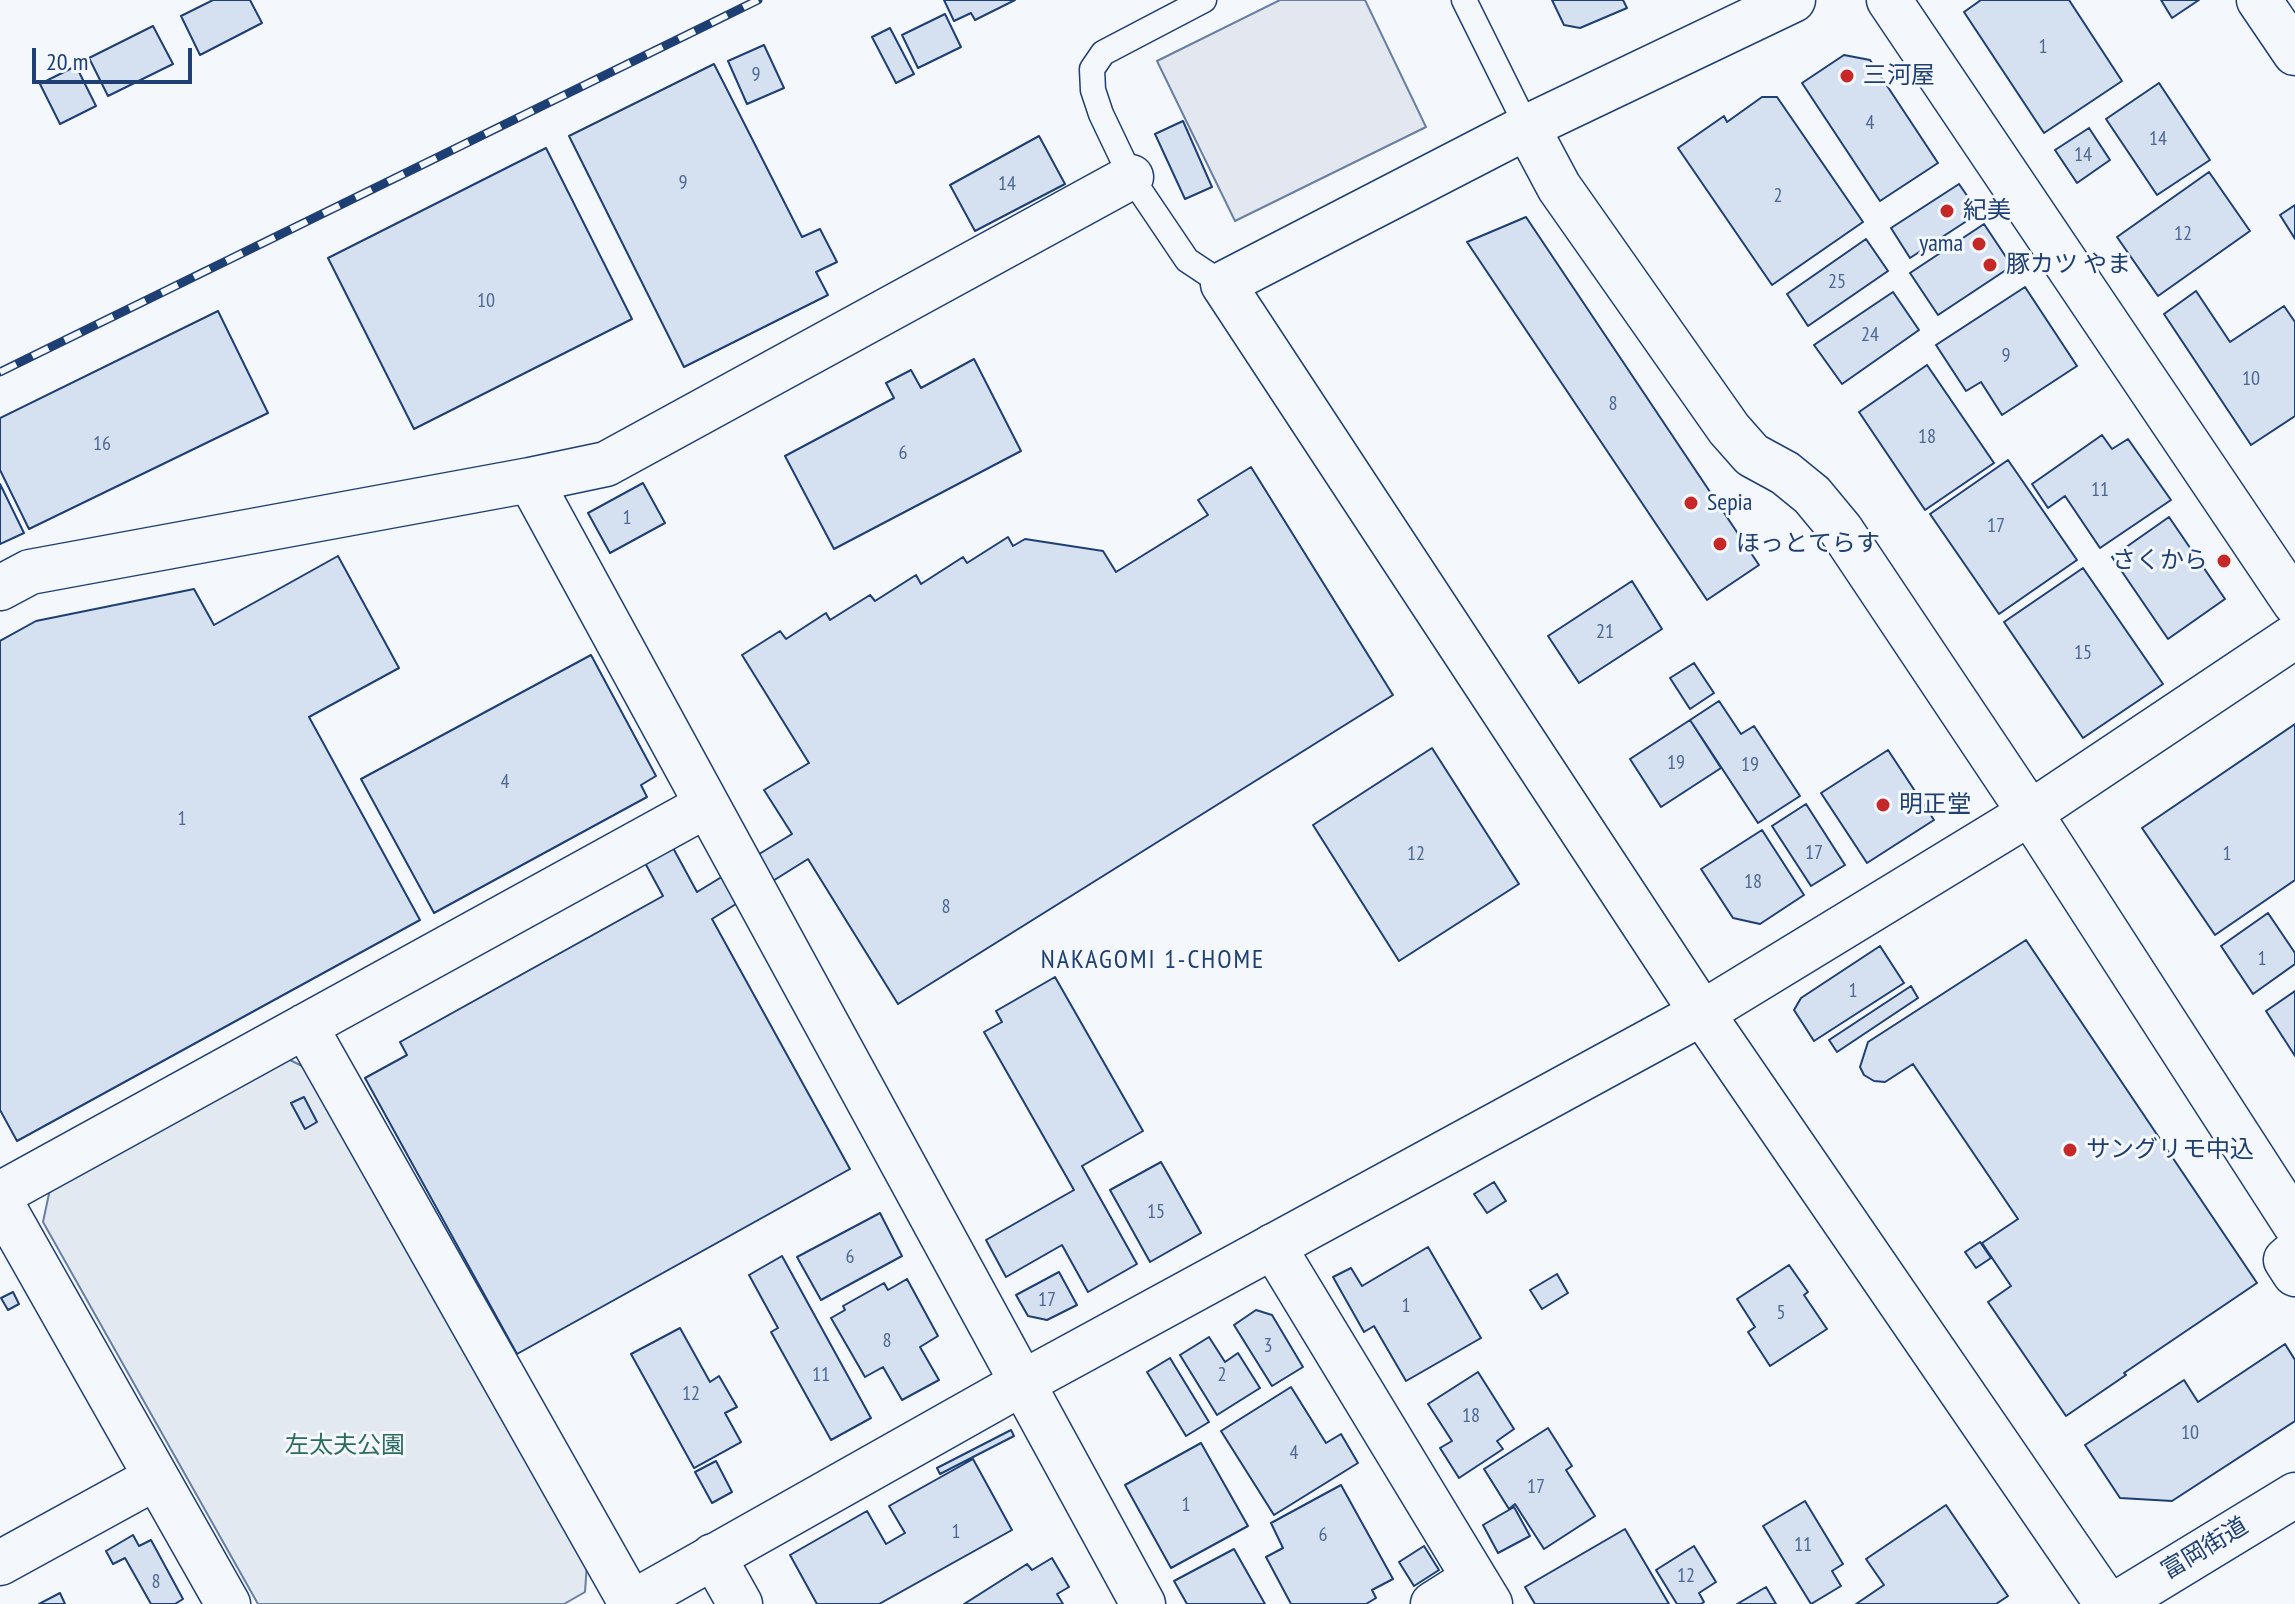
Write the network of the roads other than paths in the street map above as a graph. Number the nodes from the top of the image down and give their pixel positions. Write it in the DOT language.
graph roads {
  1 [pos="1204,0"];
  2 [pos="1464,0"];
  3 [pos="1793,0"];
  4 [pos="1889,0"];
  5 [pos="2259,0"];
  6 [pos="2295,53"];
  7 [pos="1527,127"];
  8 [pos="1131,177"];
  9 [pos="1223,284"];
  10 [pos="530,480"];
  11 [pos="0,588"];
  12 [pos="2295,603"];
  13 [pos="2295,636"];
  14 [pos="707,805"];
  15 [pos="2030,813"];
  16 [pos="1702,1013"];
  17 [pos="305,1026"];
  18 [pos="0,1194"];
  19 [pos="0,1201"];
  20 [pos="2295,1224"];
  21 [pos="1273,1246"];
  22 [pos="2295,1252"];
  23 [pos="2295,1274"];
  24 [pos="1024,1382"];
  25 [pos="155,1478"];
  26 [pos="2295,1495"];
  27 [pos="713,1556"];
  28 [pos="0,1563"];
  29 [pos="1482,1591"];
  30 [pos="228,1604"];
  31 [pos="630,1604"];
  32 [pos="740,1604"];
  33 [pos="1143,1604"];
  34 [pos="1433,1604"];
  35 [pos="2107,1604"];
  36 [pos="2116,1604"];
  1 -- 8 [label="lane"];
  2 -- 7 [label="lane"];
  3 -- 7 [label="street"];
  4 -- 12 [label="street"];
  5 -- 6 [label="street"];
  7 -- 9 [label="street"];
  7 -- 15 [label="street"];
  8 -- 9 [label="lane"];
  8 -- 10 [label="street"];
  9 -- 16 [label="street"];
  10 -- 11 [label="street"];
  10 -- 14 [label="street"];
  13 -- 15 [label="street"];
  14 -- 17 [label="street"];
  14 -- 24 [label="street"];
  15 -- 16 [label="street"];
  15 -- 20 [label="street"];
  16 -- 21 [label="street"];
  16 -- 35 [label="street"];
  17 -- 18 [label="street"];
  17 -- 31 [label="street"];
  19 -- 25 [label="street"];
  21 -- 24 [label="street"];
  21 -- 29 [label="street"];
  22 -- 23 [label="street"];
  24 -- 27 [label="street"];
  24 -- 33 [label="street"];
  25 -- 28 [label="street"];
  25 -- 30 [label="street"];
  26 -- 36 [label="street, 富岡街道"];
  27 -- 31 [label="street"];
  27 -- 32 [label="street"];
  29 -- 34 [label="street"];
}
